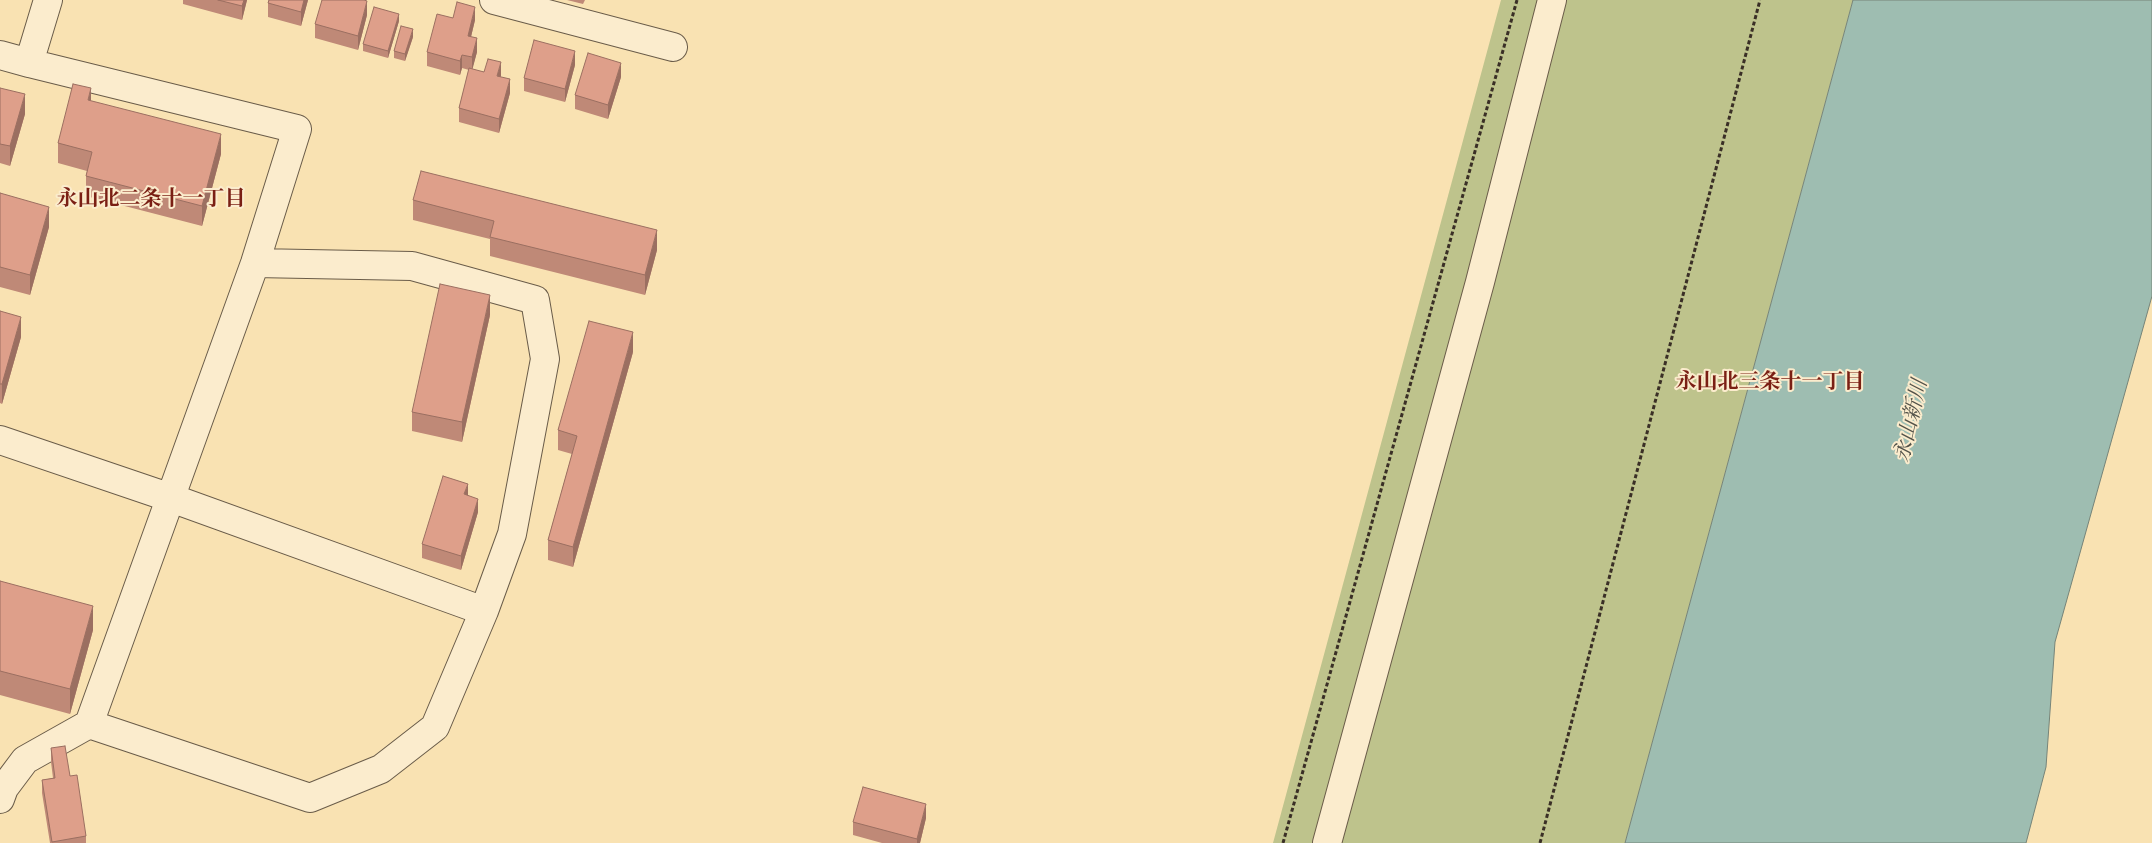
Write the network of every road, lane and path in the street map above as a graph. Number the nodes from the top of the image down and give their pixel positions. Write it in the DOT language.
graph roads {
  1 [pos="48,0"];
  2 [pos="494,0"];
  3 [pos="1517,0"];
  4 [pos="1552,0"];
  5 [pos="1760,0"];
  6 [pos="672,47"];
  7 [pos="0,55"];
  8 [pos="29,63"];
  9 [pos="255,264"];
  10 [pos="0,440"];
  11 [pos="171,498"];
  12 [pos="484,611"];
  13 [pos="89,724"];
  14 [pos="1,791"];
  15 [pos="1283,843"];
  16 [pos="1327,843"];
  17 [pos="1540,843"];
  1 -- 8 [label="street"];
  2 -- 6 [label="street"];
  3 -- 15 [label="path"];
  4 -- 16 [label="street"];
  5 -- 17 [label="path"];
  7 -- 8 [label="street"];
  8 -- 9 [label="street"];
  9 -- 11 [label="street"];
  9 -- 12 [label="street"];
  10 -- 11 [label="street"];
  11 -- 12 [label="street"];
  11 -- 13 [label="street"];
  12 -- 13 [label="street"];
  13 -- 14 [label="street"];
}
